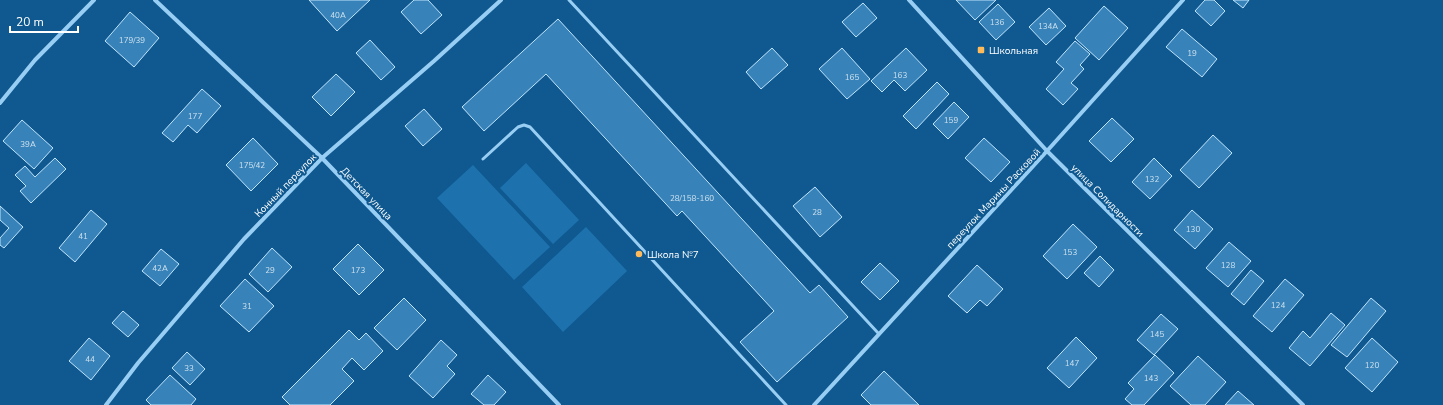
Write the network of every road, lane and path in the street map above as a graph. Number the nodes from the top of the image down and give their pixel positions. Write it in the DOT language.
graph roads {
  1 [pos="94,0"];
  2 [pos="155,0"];
  3 [pos="501,0"];
  4 [pos="570,0"];
  5 [pos="909,0"];
  6 [pos="1183,0"];
  7 [pos="0,104"];
  8 [pos="1047,151"];
  9 [pos="322,158"];
  10 [pos="482,159"];
  11 [pos="879,334"];
  12 [pos="106,405"];
  13 [pos="559,405"];
  14 [pos="786,405"];
  15 [pos="814,405"];
  16 [pos="1303,405"];
  1 -- 7 [label="street"];
  2 -- 9 [label="street, Детская улица"];
  3 -- 9 [label="street, Конный переулок"];
  4 -- 11 [label="lane"];
  5 -- 8 [label="street, улица Солидарности"];
  6 -- 8 [label="street, переулок Марины Расковой"];
  8 -- 11 [label="street, переулок Марины Расковой"];
  8 -- 16 [label="street, улица Солидарности"];
  9 -- 12 [label="street, Конный переулок"];
  9 -- 13 [label="street, Детская улица"];
  10 -- 14 [label="lane"];
  11 -- 15 [label="street, переулок Марины Расковой"];
}
